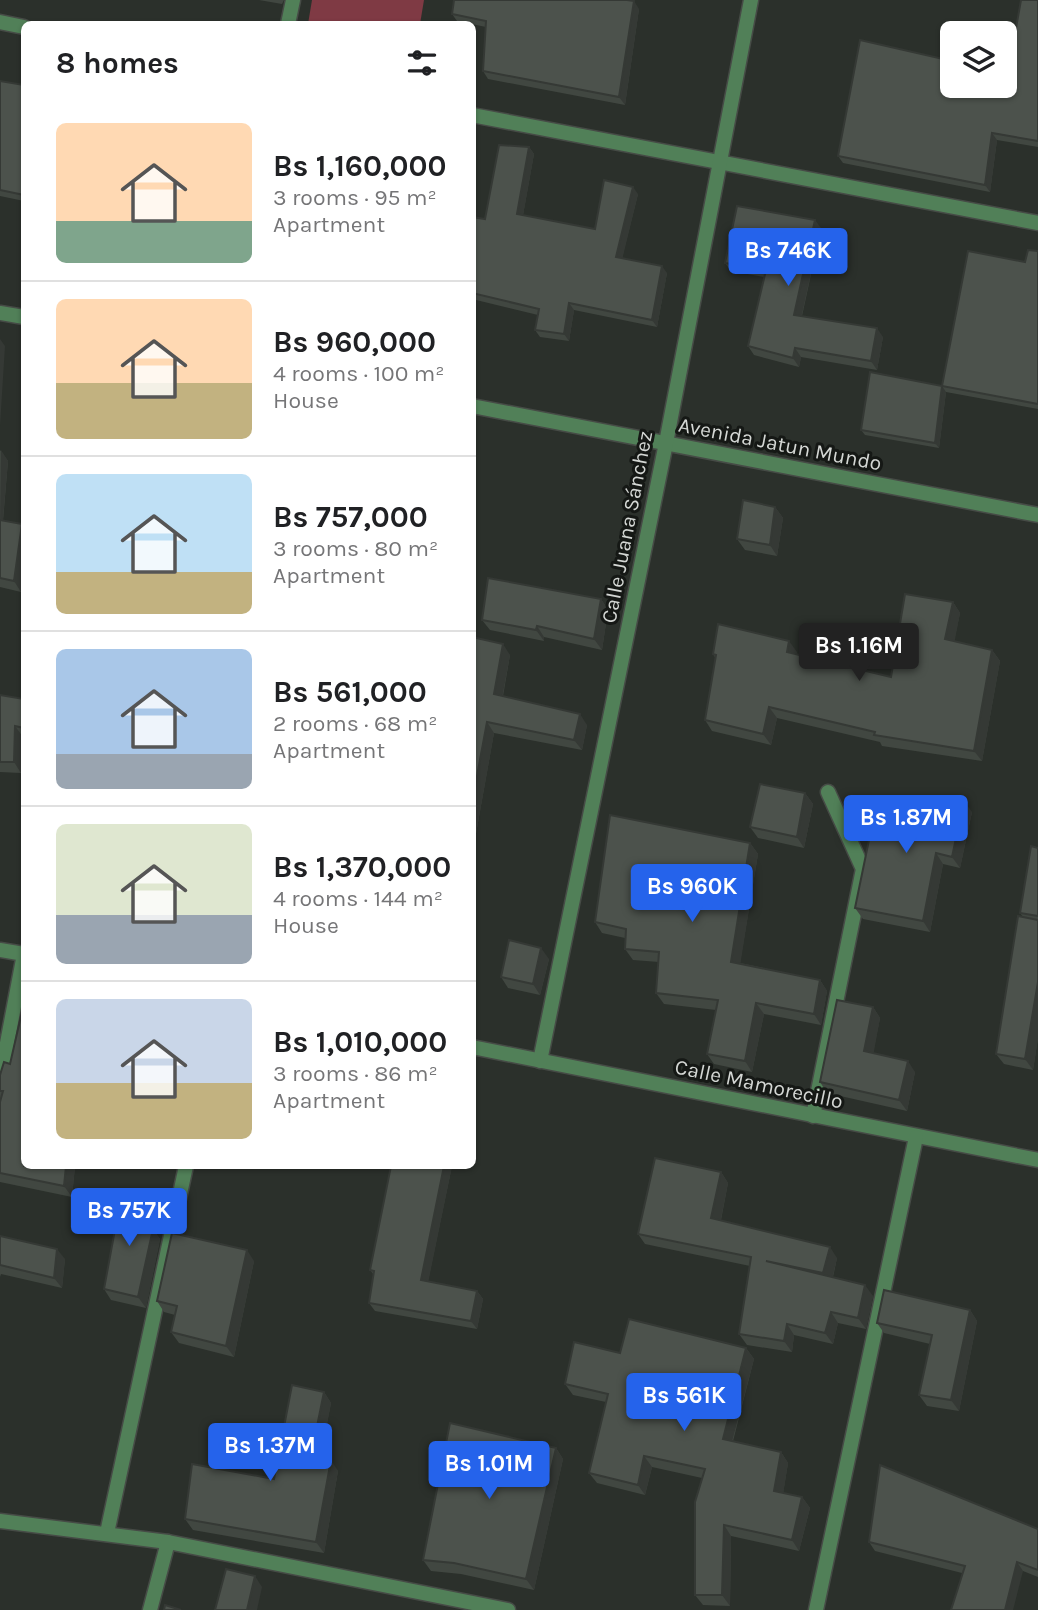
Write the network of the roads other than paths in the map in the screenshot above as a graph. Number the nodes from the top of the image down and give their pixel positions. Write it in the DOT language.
graph roads {
  1 [pos="293,0"];
  2 [pos="751,0"];
  3 [pos="289,21"];
  4 [pos="0,22"];
  5 [pos="21,26"];
  6 [pos="476,116"];
  7 [pos="720,162"];
  8 [pos="1038,223"];
  9 [pos="0,313"];
  10 [pos="21,316"];
  11 [pos="476,407"];
  12 [pos="666,443"];
  13 [pos="1038,515"];
  14 [pos="828,792"];
  15 [pos="0,950"];
  16 [pos="21,954"];
  17 [pos="21,970"];
  18 [pos="476,1048"];
  19 [pos="540,1061"];
  20 [pos="0,1080"];
  21 [pos="813,1116"];
  22 [pos="916,1137"];
  23 [pos="1038,1160"];
  24 [pos="185,1169"];
  25 [pos="0,1521"];
  26 [pos="107,1533"];
  27 [pos="168,1542"];
  28 [pos="485,1608"];
  29 [pos="150,1610"];
  30 [pos="508,1610"];
  31 [pos="816,1610"];
  1 -- 3 [label="street"];
  2 -- 7 [label="street, Calle Juana Sánchez"];
  4 -- 5 [label="street"];
  6 -- 7 [label="street"];
  7 -- 8 [label="street"];
  7 -- 12 [label="street, Calle Juana Sánchez"];
  9 -- 10 [label="street"];
  11 -- 12 [label="street, Avenida Jatun Mundo"];
  12 -- 13 [label="street, Avenida Jatun Mundo"];
  12 -- 19 [label="street, Calle Juana Sánchez"];
  14 -- 21 [label="street"];
  15 -- 16 [label="street"];
  17 -- 20 [label="street"];
  18 -- 19 [label="street, Calle Mamorecillo"];
  19 -- 21 [label="street, Calle Mamorecillo"];
  21 -- 22 [label="street, Calle Mamorecillo"];
  22 -- 23 [label="street, Calle Mamorecillo"];
  22 -- 31 [label="street"];
  24 -- 26 [label="street"];
  25 -- 26 [label="street"];
  26 -- 27 [label="street"];
  27 -- 28 [label="street"];
  27 -- 29 [label="street"];
  28 -- 30 [label="street"];
}
